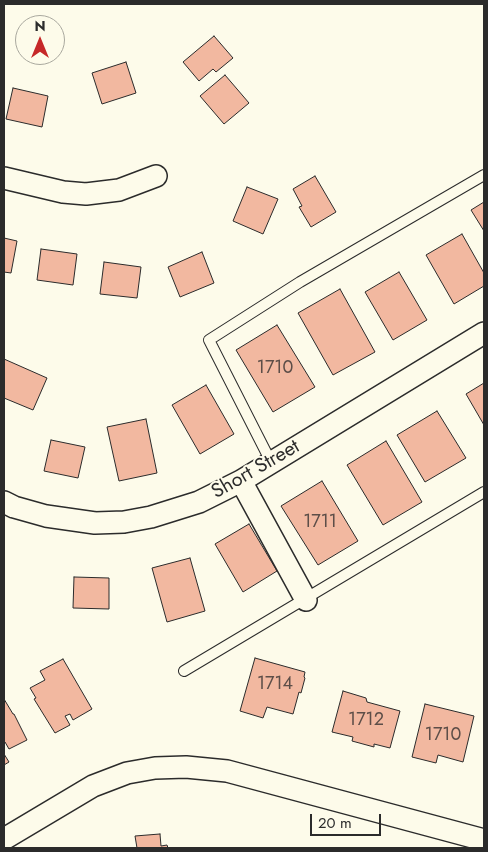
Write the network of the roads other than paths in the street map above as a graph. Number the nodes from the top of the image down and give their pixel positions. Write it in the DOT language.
graph roads {
  1 [pos="484,175"];
  2 [pos="156,176"];
  3 [pos="4,178"];
  4 [pos="484,333"];
  5 [pos="271,462"];
  6 [pos="241,481"];
  7 [pos="484,492"];
  8 [pos="4,502"];
  9 [pos="306,600"];
  10 [pos="184,671"];
  11 [pos="4,838"];
  12 [pos="484,840"];
  1 -- 5 [label="lane"];
  2 -- 3 [label="street"];
  4 -- 5 [label="street, Short Street"];
  5 -- 6 [label="street, Short Street"];
  6 -- 8 [label="street, Short Street"];
  6 -- 9 [label="street"];
  7 -- 9 [label="lane"];
  9 -- 10 [label="lane"];
  11 -- 12 [label="street"];
}
